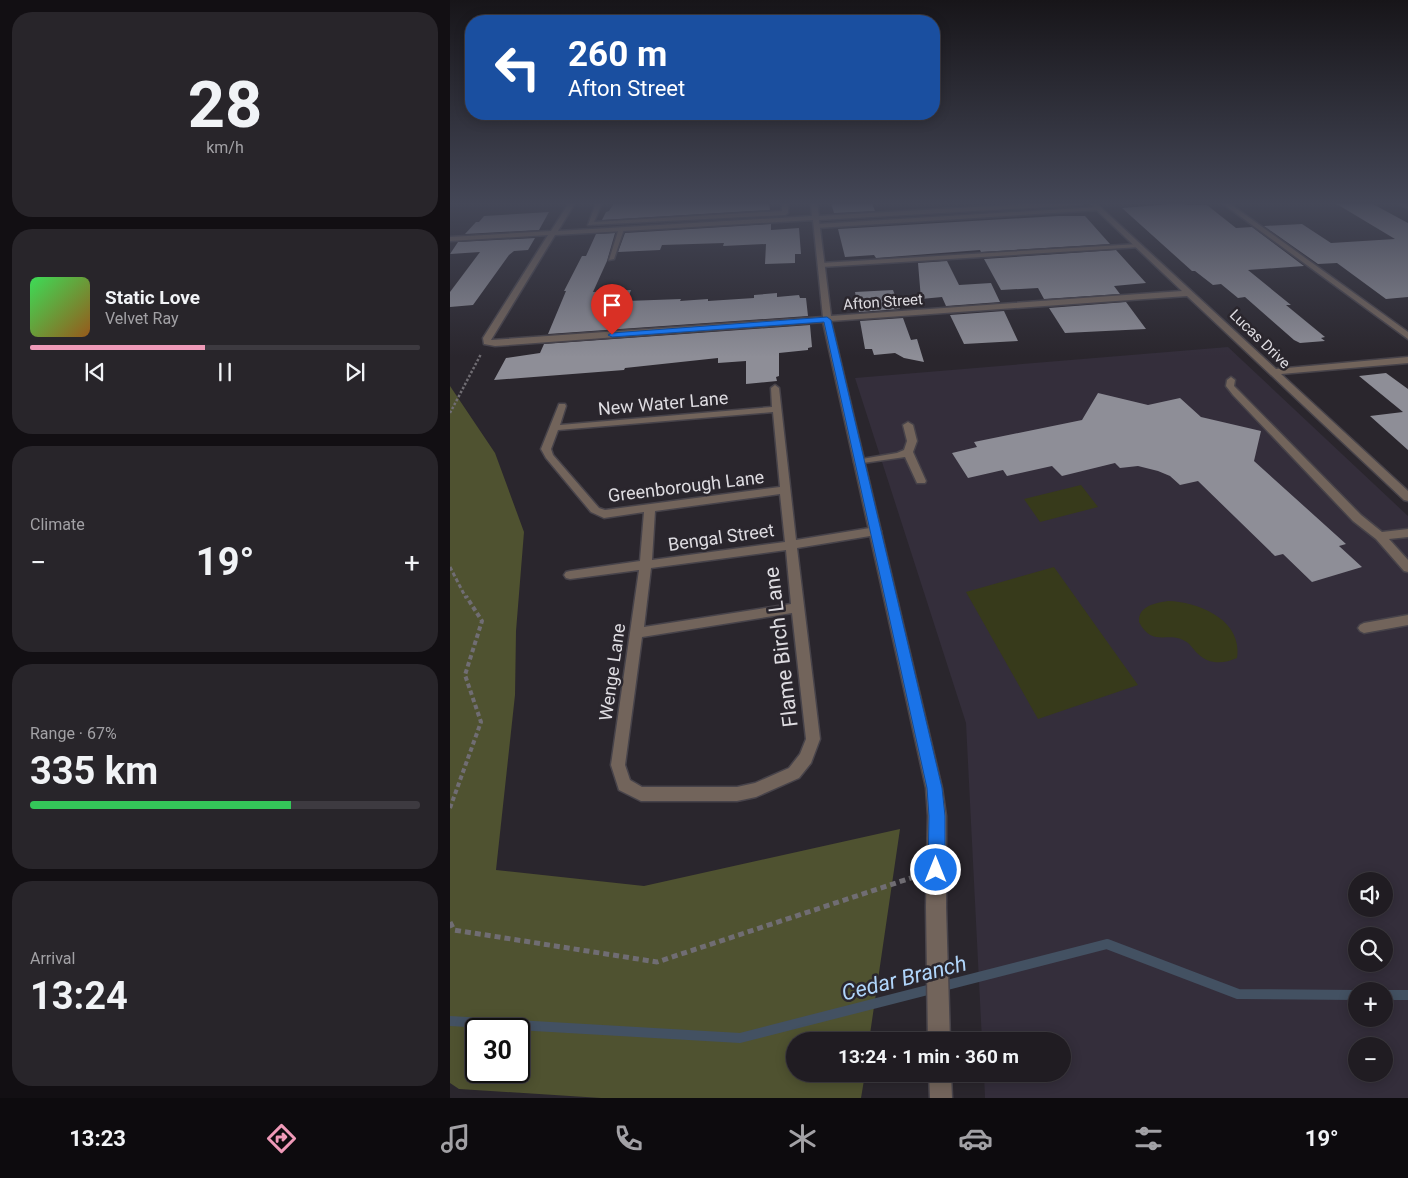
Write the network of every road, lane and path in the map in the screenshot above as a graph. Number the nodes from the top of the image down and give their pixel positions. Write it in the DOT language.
graph roads {
  1 [pos="541,254"];
  2 [pos="613,254"];
  3 [pos="820,254"];
  4 [pos="1001,254"];
  5 [pos="1147,254"];
  6 [pos="1296,254"];
  7 [pos="611,259"];
  8 [pos="821,265"];
  9 [pos="1190,293"];
  10 [pos="827,320"];
  11 [pos="1408,336"];
  12 [pos="488,342"];
  13 [pos="1408,360"];
  14 [pos="1272,372"];
  15 [pos="1231,380"];
  16 [pos="775,388"];
  17 [pos="562,406"];
  18 [pos="777,409"];
  19 [pos="450,413"];
  20 [pos="908,425"];
  21 [pos="553,428"];
  22 [pos="908,452"];
  23 [pos="859,462"];
  24 [pos="921,481"];
  25 [pos="785,490"];
  26 [pos="1408,497"];
  27 [pos="650,508"];
  28 [pos="876,531"];
  29 [pos="1408,533"];
  30 [pos="1380,536"];
  31 [pos="791,545"];
  32 [pos="646,564"];
  33 [pos="450,567"];
  34 [pos="1408,568"];
  35 [pos="570,575"];
  36 [pos="797,608"];
  37 [pos="1408,620"];
  38 [pos="1364,628"];
  39 [pos="636,633"];
  40 [pos="624,785"];
  41 [pos="450,808"];
  42 [pos="936,870"];
  43 [pos="450,922"];
  44 [pos="939,1032"];
  45 [pos="940,1082"];
  46 [pos="941,1098"];
  1 -- 12 [label="street"];
  2 -- 7 [label="lane"];
  3 -- 8 [label="street"];
  4 -- 8 [label="lane"];
  5 -- 9 [label="street, Lucas Drive"];
  6 -- 11 [label="street"];
  8 -- 10 [label="street"];
  9 -- 10 [label="street, Afton Street"];
  9 -- 14 [label="street, Lucas Drive"];
  10 -- 12 [label="street, Afton Street"];
  10 -- 23 [label="street"];
  12 -- 19 [label="path"];
  13 -- 14 [label="street"];
  14 -- 26 [label="street, Lucas Drive"];
  15 -- 30 [label="lane"];
  16 -- 18 [label="lane, Flame Birch Lane"];
  17 -- 21 [label="lane, Greenborough Lane"];
  18 -- 21 [label="lane, New Water Lane"];
  18 -- 25 [label="lane, Flame Birch Lane"];
  20 -- 22 [label="lane"];
  21 -- 27 [label="lane, Greenborough Lane"];
  22 -- 23 [label="lane"];
  22 -- 24 [label="lane"];
  23 -- 28 [label="street"];
  25 -- 27 [label="lane, Greenborough Lane"];
  25 -- 31 [label="lane, Flame Birch Lane"];
  27 -- 32 [label="lane, Wenge Lane"];
  28 -- 31 [label="lane, Bengal Street"];
  28 -- 42 [label="street"];
  29 -- 30 [label="lane"];
  30 -- 34 [label="lane"];
  31 -- 32 [label="lane, Bengal Street"];
  31 -- 36 [label="lane, Flame Birch Lane"];
  32 -- 35 [label="lane, Bengal Street"];
  32 -- 39 [label="lane, Wenge Lane"];
  33 -- 41 [label="path"];
  36 -- 39 [label="lane"];
  36 -- 40 [label="lane, Flame Birch Lane"];
  37 -- 38 [label="lane"];
  39 -- 40 [label="lane, Wenge Lane"];
  42 -- 43 [label="path"];
  42 -- 44 [label="street"];
  45 -- 46 [label="street"];
}
